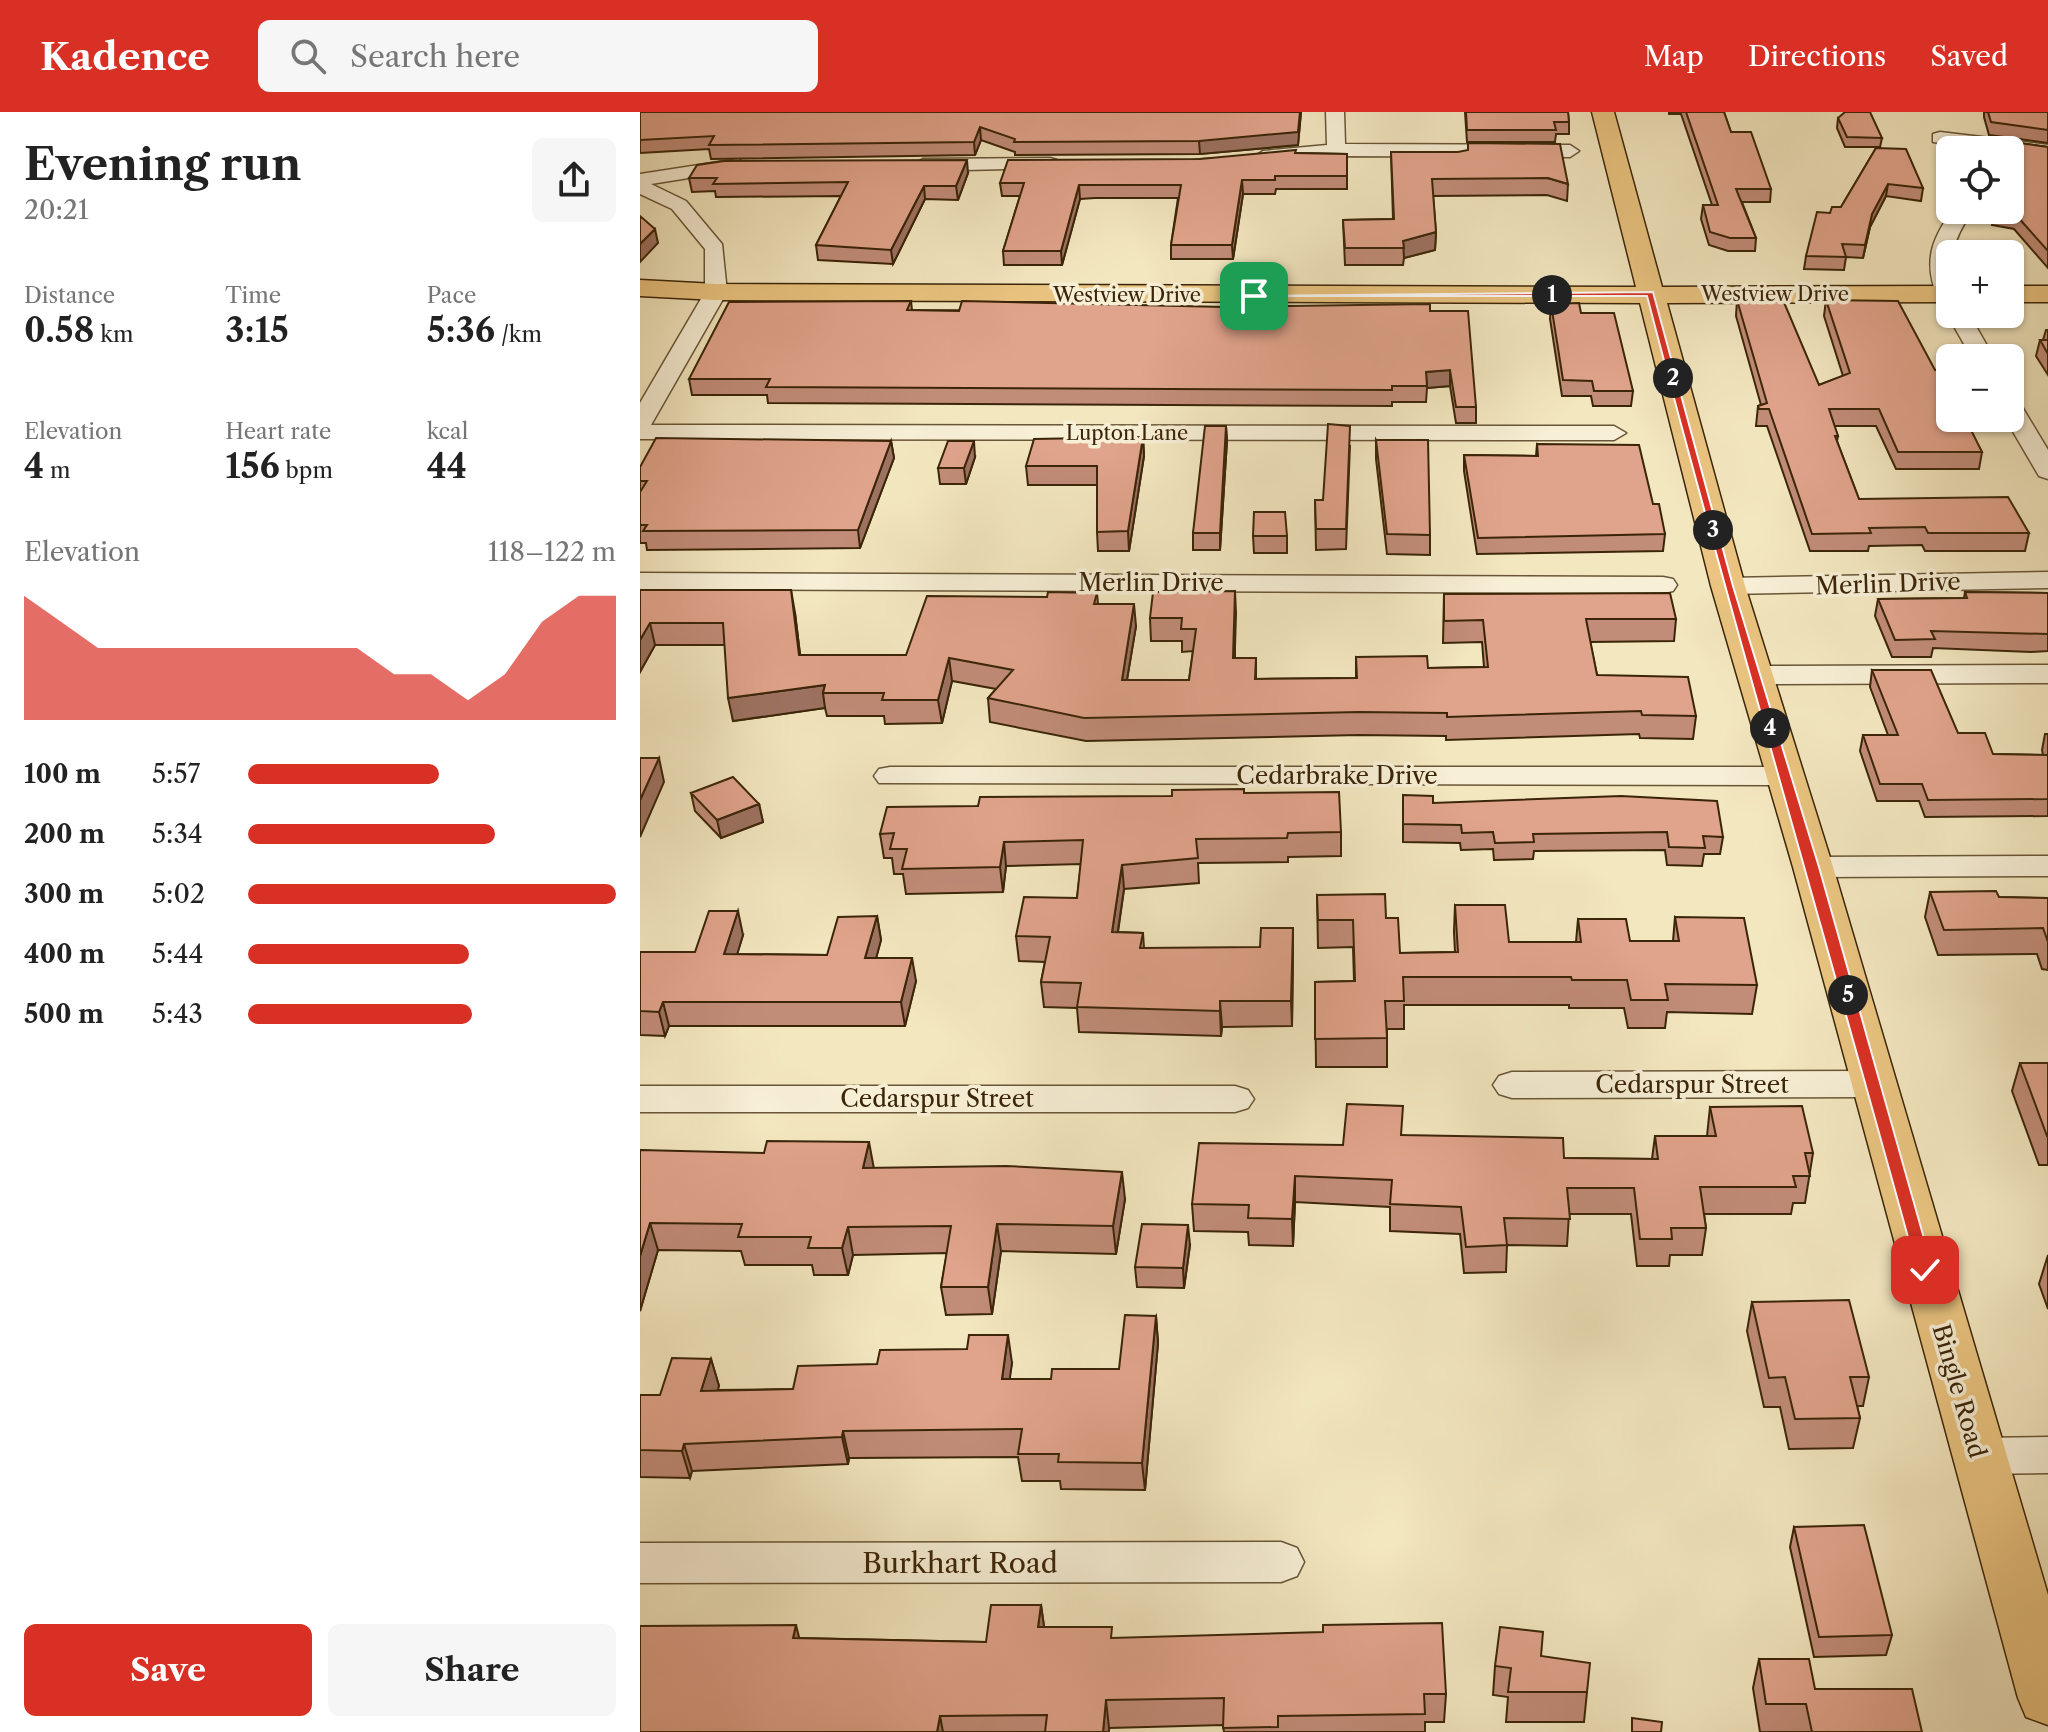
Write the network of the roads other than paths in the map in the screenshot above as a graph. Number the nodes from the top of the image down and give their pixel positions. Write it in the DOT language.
graph roads {
  1 [pos="1335,112"];
  2 [pos="1603,112"];
  3 [pos="2024,149"];
  4 [pos="1336,150"];
  5 [pos="1570,151"];
  6 [pos="2048,151"];
  7 [pos="1245,159"];
  8 [pos="1074,164"];
  9 [pos="758,165"];
  10 [pos="900,165"];
  11 [pos="640,183"];
  12 [pos="640,288"];
  13 [pos="716,292"];
  14 [pos="1650,294"];
  15 [pos="2024,294"];
  16 [pos="2048,294"];
  17 [pos="1936,301"];
  18 [pos="640,423"];
  19 [pos="2024,429"];
  20 [pos="640,432"];
  21 [pos="1614,433"];
  22 [pos="2048,471"];
  23 [pos="2048,580"];
  24 [pos="640,581"];
  25 [pos="1663,585"];
  26 [pos="1728,586"];
  27 [pos="2048,674"];
  28 [pos="1754,675"];
  29 [pos="890,776"];
  30 [pos="1784,776"];
  31 [pos="2048,866"];
  32 [pos="1813,867"];
  33 [pos="1873,1084"];
  34 [pos="1512,1085"];
  35 [pos="640,1099"];
  36 [pos="1235,1099"];
  37 [pos="2048,1455"];
  38 [pos="1977,1456"];
  39 [pos="1281,1562"];
  40 [pos="640,1563"];
  41 [pos="2048,1698"];
  1 -- 4 [label="street"];
  2 -- 14 [label="main road, Bingle Road"];
  3 -- 6 [label="street"];
  4 -- 5 [label="street"];
  4 -- 7 [label="street"];
  8 -- 10 [label="street"];
  9 -- 11 [label="street"];
  11 -- 13 [label="street"];
  12 -- 13 [label="main road, Westview Drive"];
  13 -- 14 [label="main road, Westview Drive"];
  13 -- 18 [label="street"];
  14 -- 17 [label="main road, Westview Drive"];
  14 -- 26 [label="main road, Bingle Road"];
  15 -- 16 [label="main road"];
  19 -- 22 [label="street"];
  20 -- 21 [label="street, Lupton Lane"];
  23 -- 26 [label="street, Merlin Drive"];
  24 -- 25 [label="street, Merlin Drive"];
  26 -- 28 [label="main road, Bingle Road"];
  27 -- 28 [label="street"];
  28 -- 30 [label="main road, Bingle Road"];
  29 -- 30 [label="street, Cedarbrake Drive"];
  30 -- 32 [label="main road, Bingle Road"];
  31 -- 32 [label="street"];
  32 -- 33 [label="main road, Bingle Road"];
  33 -- 34 [label="street, Cedarspur Street"];
  33 -- 38 [label="main road, Bingle Road"];
  35 -- 36 [label="street, Cedarspur Street"];
  37 -- 38 [label="street"];
  38 -- 41 [label="main road, Bingle Road"];
  39 -- 40 [label="street, Burkhart Road"];
}
